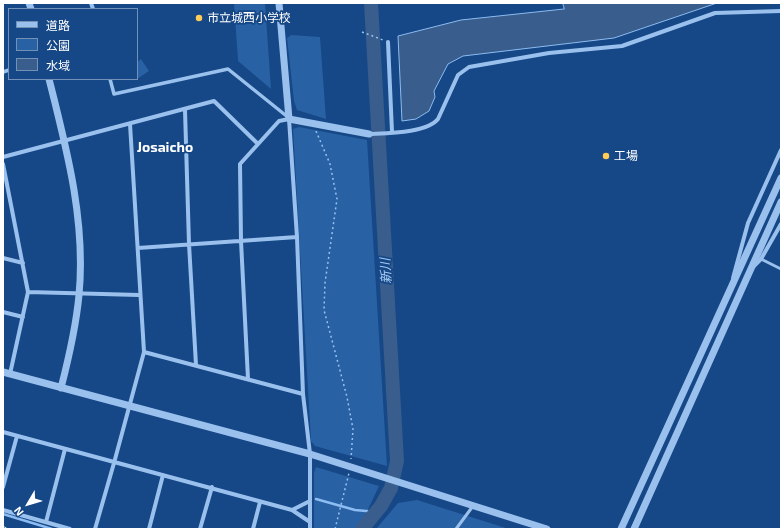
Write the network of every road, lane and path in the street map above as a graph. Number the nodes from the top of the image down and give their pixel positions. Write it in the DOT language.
graph roads {
  1 [pos="278,3"];
  2 [pos="781,11"];
  3 [pos="362,32"];
  4 [pos="388,42"];
  5 [pos="49,80"];
  6 [pos="110,80"];
  7 [pos="185,110"];
  8 [pos="289,119"];
  9 [pos="130,124"];
  10 [pos="313,124"];
  11 [pos="392,132"];
  12 [pos="369,134"];
  13 [pos="64,141"];
  14 [pos="257,143"];
  15 [pos="781,150"];
  16 [pos="3,156"];
  17 [pos="3,164"];
  18 [pos="781,178"];
  19 [pos="781,202"];
  20 [pos="781,224"];
  21 [pos="297,237"];
  22 [pos="241,241"];
  23 [pos="189,244"];
  24 [pos="138,248"];
  25 [pos="3,258"];
  26 [pos="762,259"];
  27 [pos="22,263"];
  28 [pos="751,269"];
  29 [pos="781,269"];
  30 [pos="730,290"];
  31 [pos="28,292"];
  32 [pos="79,294"];
  33 [pos="139,295"];
  34 [pos="3,312"];
  35 [pos="23,317"];
  36 [pos="144,352"];
  37 [pos="196,365"];
  38 [pos="7,373"];
  39 [pos="248,379"];
  40 [pos="61,388"];
  41 [pos="303,394"];
  42 [pos="130,406"];
  43 [pos="3,432"];
  44 [pos="17,436"];
  45 [pos="65,449"];
  46 [pos="310,454"];
  47 [pos="114,463"];
  48 [pos="350,467"];
  49 [pos="163,475"];
  50 [pos="3,487"];
  51 [pos="212,487"];
  52 [pos="310,501"];
  53 [pos="260,502"];
  54 [pos="474,505"];
  55 [pos="3,510"];
  56 [pos="292,510"];
  57 [pos="46,522"];
  58 [pos="310,522"];
  59 [pos="70,529"];
  60 [pos="95,529"];
  61 [pos="149,529"];
  62 [pos="200,529"];
  63 [pos="253,529"];
  64 [pos="310,529"];
  65 [pos="335,529"];
  66 [pos="456,529"];
  67 [pos="547,529"];
  68 [pos="621,529"];
  69 [pos="634,529"];
  1 -- 8 [label="street"];
  2 -- 11 [label="street"];
  3 -- 4 [label="path"];
  4 -- 11 [label="street"];
  5 -- 13 [label="street"];
  6 -- 8 [label="street"];
  7 -- 9 [label="street"];
  7 -- 14 [label="street"];
  7 -- 23 [label="street"];
  8 -- 10 [label="street"];
  8 -- 14 [label="street"];
  8 -- 21 [label="street"];
  9 -- 13 [label="street"];
  9 -- 24 [label="street"];
  10 -- 12 [label="street"];
  10 -- 48 [label="path"];
  11 -- 12 [label="street"];
  13 -- 16 [label="street"];
  13 -- 32 [label="street"];
  14 -- 22 [label="street"];
  15 -- 30 [label="street"];
  17 -- 27 [label="street"];
  18 -- 30 [label="street"];
  19 -- 28 [label="street"];
  20 -- 26 [label="street"];
  21 -- 22 [label="street"];
  21 -- 41 [label="street"];
  22 -- 23 [label="street"];
  22 -- 39 [label="street"];
  23 -- 24 [label="street"];
  23 -- 37 [label="street"];
  24 -- 33 [label="street"];
  25 -- 27 [label="street"];
  26 -- 28 [label="street"];
  26 -- 29 [label="lane"];
  27 -- 31 [label="street"];
  28 -- 69 [label="street"];
  30 -- 68 [label="street"];
  31 -- 32 [label="street"];
  31 -- 35 [label="street"];
  32 -- 33 [label="street"];
  32 -- 40 [label="street"];
  33 -- 36 [label="street"];
  34 -- 35 [label="street"];
  35 -- 38 [label="street"];
  36 -- 37 [label="street"];
  36 -- 42 [label="street"];
  37 -- 39 [label="street"];
  38 -- 40 [label="street"];
  39 -- 41 [label="street"];
  40 -- 42 [label="street"];
  41 -- 46 [label="street"];
  42 -- 46 [label="street"];
  42 -- 47 [label="street"];
  43 -- 44 [label="street"];
  44 -- 45 [label="street"];
  44 -- 50 [label="street"];
  45 -- 47 [label="street"];
  45 -- 57 [label="street"];
  46 -- 48 [label="street"];
  46 -- 52 [label="street"];
  47 -- 49 [label="street"];
  47 -- 60 [label="street"];
  48 -- 54 [label="street"];
  48 -- 65 [label="path"];
  49 -- 51 [label="street"];
  49 -- 61 [label="street"];
  51 -- 53 [label="street"];
  51 -- 62 [label="street"];
  52 -- 56 [label="street"];
  52 -- 58 [label="street"];
  53 -- 56 [label="street"];
  53 -- 63 [label="street"];
  54 -- 66 [label="lane"];
  54 -- 67 [label="street"];
  55 -- 57 [label="street"];
  56 -- 58 [label="street"];
  57 -- 59 [label="street"];
  58 -- 64 [label="street"];
}
